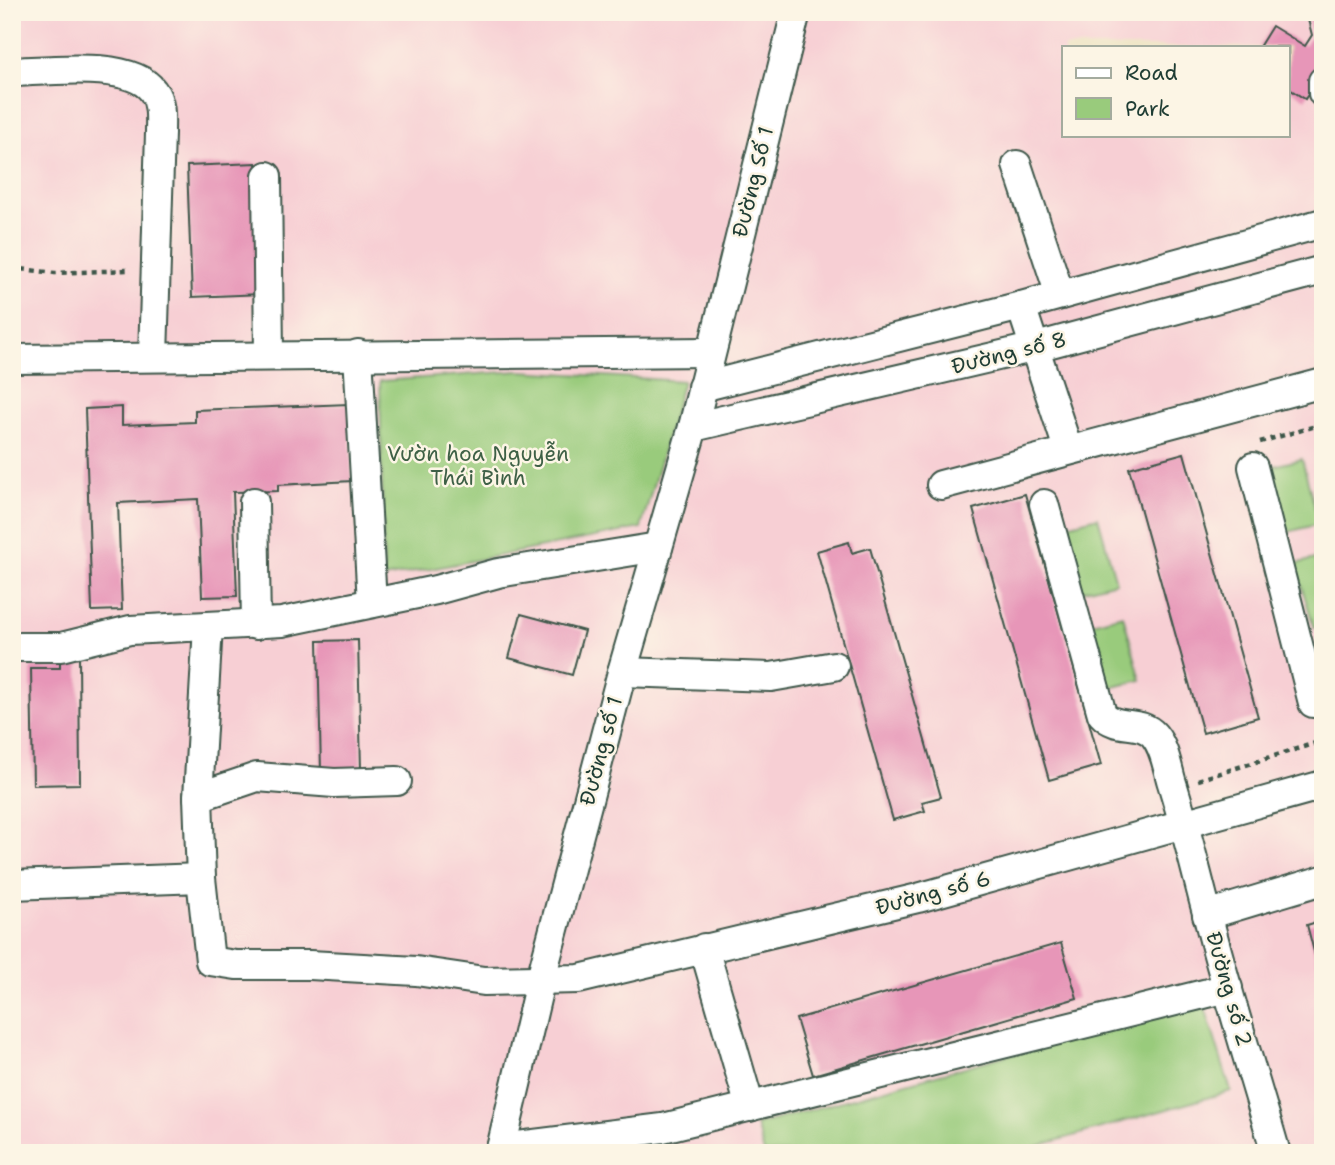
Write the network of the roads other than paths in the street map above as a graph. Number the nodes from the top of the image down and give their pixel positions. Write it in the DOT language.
graph roads {
  1 [pos="796,12"];
  2 [pos="12,72"];
  3 [pos="1323,81"];
  4 [pos="1323,93"];
  5 [pos="1017,165"];
  6 [pos="267,176"];
  7 [pos="1323,223"];
  8 [pos="1323,270"];
  9 [pos="1060,295"];
  10 [pos="1021,306"];
  11 [pos="1036,347"];
  12 [pos="709,352"];
  13 [pos="358,354"];
  14 [pos="269,355"];
  15 [pos="153,356"];
  16 [pos="12,359"];
  17 [pos="1323,383"];
  18 [pos="702,387"];
  19 [pos="692,428"];
  20 [pos="1068,449"];
  21 [pos="1253,467"];
  22 [pos="941,485"];
  23 [pos="254,502"];
  24 [pos="1044,504"];
  25 [pos="658,547"];
  26 [pos="372,603"];
  27 [pos="256,625"];
  28 [pos="208,626"];
  29 [pos="12,647"];
  30 [pos="834,666"];
  31 [pos="621,672"];
  32 [pos="1312,703"];
  33 [pos="397,781"];
  34 [pos="1323,785"];
  35 [pos="198,797"];
  36 [pos="1186,824"];
  37 [pos="201,878"];
  38 [pos="1323,880"];
  39 [pos="12,885"];
  40 [pos="1207,915"];
  41 [pos="704,948"];
  42 [pos="540,982"];
  43 [pos="1228,988"];
  44 [pos="750,1107"];
  45 [pos="500,1150"];
  46 [pos="1276,1153"];
  1 -- 12 [label="street, Đường Số 1"];
  2 -- 15 [label="street"];
  3 -- 4 [label="street"];
  5 -- 9 [label="street"];
  6 -- 14 [label="street"];
  7 -- 9 [label="street, Đường số 8"];
  8 -- 11 [label="street, Đường số 8"];
  9 -- 10 [label="street, Đường số 8"];
  10 -- 11 [label="street"];
  10 -- 18 [label="street, Đường số 8"];
  11 -- 19 [label="street, Đường số 8"];
  11 -- 20 [label="street"];
  12 -- 13 [label="street"];
  12 -- 18 [label="street, Đường số 1"];
  13 -- 14 [label="street"];
  13 -- 26 [label="street"];
  14 -- 15 [label="street"];
  15 -- 16 [label="street"];
  17 -- 20 [label="street"];
  18 -- 19 [label="street, Đường số 1"];
  19 -- 25 [label="street, Đường số 1"];
  20 -- 22 [label="street"];
  21 -- 32 [label="street"];
  23 -- 27 [label="street"];
  24 -- 36 [label="street, Đường số 2"];
  25 -- 26 [label="street"];
  25 -- 31 [label="street, Đường số 1"];
  26 -- 27 [label="street"];
  27 -- 28 [label="street"];
  28 -- 29 [label="street"];
  28 -- 35 [label="street"];
  30 -- 31 [label="street"];
  31 -- 42 [label="street, Đường số 1"];
  33 -- 35 [label="street"];
  34 -- 36 [label="street, Đường số 6"];
  35 -- 37 [label="street"];
  36 -- 40 [label="street, Đường số 2"];
  36 -- 41 [label="street, Đường số 6"];
  37 -- 39 [label="street"];
  37 -- 42 [label="street, Đường số 6"];
  38 -- 40 [label="street"];
  40 -- 43 [label="street, Đường số 2"];
  41 -- 42 [label="street, Đường số 6"];
  41 -- 44 [label="street"];
  42 -- 45 [label="street, Đường số 1"];
  43 -- 44 [label="street"];
  43 -- 46 [label="street, Đường số 2"];
  44 -- 45 [label="street"];
}
